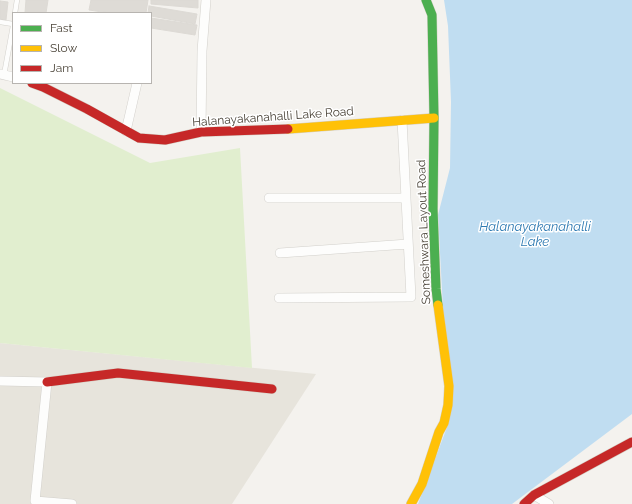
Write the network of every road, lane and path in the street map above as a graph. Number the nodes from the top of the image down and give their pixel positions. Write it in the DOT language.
graph roads {
  1 [pos="17,0"];
  2 [pos="206,0"];
  3 [pos="426,0"];
  4 [pos="15,12"];
  5 [pos="0,22"];
  6 [pos="12,25"];
  7 [pos="12,32"];
  8 [pos="6,75"];
  9 [pos="35,84"];
  10 [pos="137,84"];
  11 [pos="434,118"];
  12 [pos="402,120"];
  13 [pos="126,131"];
  14 [pos="201,132"];
  15 [pos="269,198"];
  16 [pos="406,198"];
  17 [pos="408,244"];
  18 [pos="280,253"];
  19 [pos="279,298"];
  20 [pos="0,382"];
  21 [pos="47,382"];
  22 [pos="272,389"];
  23 [pos="632,442"];
  24 [pos="534,495"];
  25 [pos="35,503"];
  26 [pos="72,504"];
  27 [pos="411,504"];
  28 [pos="524,504"];
  29 [pos="549,504"];
  1 -- 4 [label="lane"];
  2 -- 14 [label="street"];
  3 -- 11 [label="street, Someshwara Layout Road"];
  5 -- 6 [label="lane"];
  7 -- 8 [label="lane"];
  9 -- 13 [label="street, Halanayakanahalli Lake Road"];
  10 -- 13 [label="street"];
  11 -- 12 [label="street, Halanayakanahalli Lake Road"];
  11 -- 27 [label="street, Someshwara Layout Road"];
  12 -- 14 [label="street, Halanayakanahalli Lake Road"];
  12 -- 16 [label="street"];
  13 -- 14 [label="street, Halanayakanahalli Lake Road"];
  15 -- 16 [label="street"];
  16 -- 17 [label="street"];
  17 -- 18 [label="street"];
  17 -- 19 [label="street"];
  20 -- 21 [label="street"];
  21 -- 22 [label="street"];
  21 -- 25 [label="street"];
  23 -- 24 [label="street"];
  24 -- 28 [label="street"];
  24 -- 29 [label="street"];
  25 -- 26 [label="street"];
}
